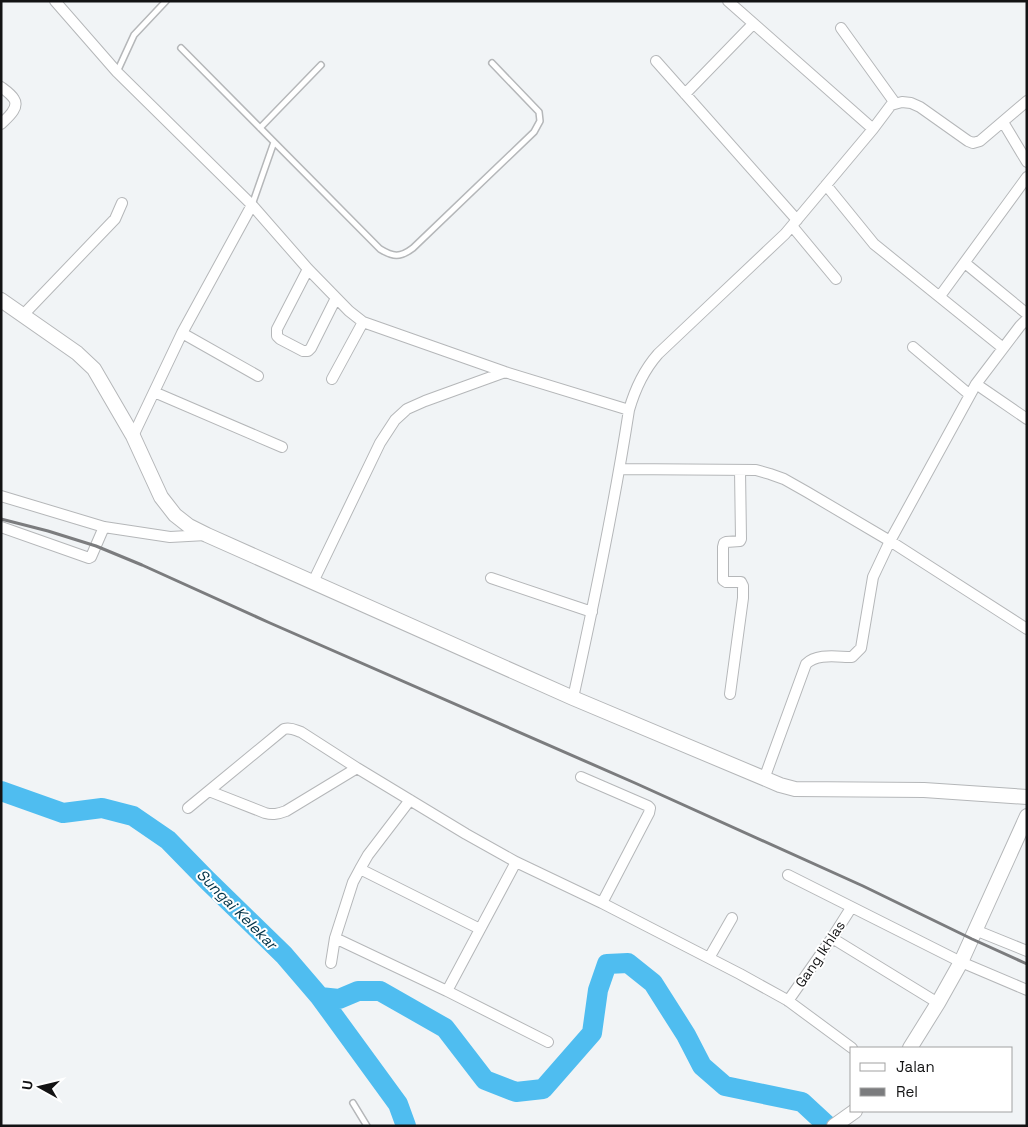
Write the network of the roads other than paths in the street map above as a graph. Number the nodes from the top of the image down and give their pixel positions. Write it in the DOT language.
graph roads {
  1 [pos="55,1"];
  2 [pos="166,1"];
  3 [pos="728,1"];
  4 [pos="753,24"];
  5 [pos="841,28"];
  6 [pos="181,48"];
  7 [pos="656,61"];
  8 [pos="492,63"];
  9 [pos="321,65"];
  10 [pos="117,72"];
  11 [pos="1,86"];
  12 [pos="686,94"];
  13 [pos="1027,101"];
  14 [pos="895,103"];
  15 [pos="1003,122"];
  16 [pos="1,124"];
  17 [pos="260,128"];
  18 [pos="873,129"];
  19 [pos="274,142"];
  20 [pos="1027,162"];
  21 [pos="1027,177"];
  22 [pos="826,185"];
  23 [pos="122,203"];
  24 [pos="252,205"];
  25 [pos="794,223"];
  26 [pos="964,263"];
  27 [pos="308,269"];
  28 [pos="836,279"];
  29 [pos="940,296"];
  30 [pos="336,298"];
  31 [pos="1,300"];
  32 [pos="1027,314"];
  33 [pos="23,315"];
  34 [pos="364,322"];
  35 [pos="1025,325"];
  36 [pos="182,333"];
  37 [pos="913,347"];
  38 [pos="1003,348"];
  39 [pos="505,372"];
  40 [pos="258,376"];
  41 [pos="332,379"];
  42 [pos="976,384"];
  43 [pos="154,392"];
  44 [pos="970,395"];
  45 [pos="629,410"];
  46 [pos="1027,418"];
  47 [pos="133,436"];
  48 [pos="282,447"];
  49 [pos="620,469"];
  50 [pos="740,470"];
  51 [pos="1,496"];
  52 [pos="1,527"];
  53 [pos="104,527"];
  54 [pos="207,535"];
  55 [pos="890,541"];
  56 [pos="491,578"];
  57 [pos="313,582"];
  58 [pos="592,612"];
  59 [pos="1027,629"];
  60 [pos="730,694"];
  61 [pos="573,698"];
  62 [pos="357,768"];
  63 [pos="581,777"];
  64 [pos="764,779"];
  65 [pos="209,791"];
  66 [pos="1027,796"];
  67 [pos="410,800"];
  68 [pos="188,808"];
  69 [pos="1027,816"];
  70 [pos="516,862"];
  71 [pos="360,868"];
  72 [pos="788,875"];
  73 [pos="602,903"];
  74 [pos="851,908"];
  75 [pos="732,918"];
  76 [pos="480,929"];
  77 [pos="975,930"];
  78 [pos="335,938"];
  79 [pos="832,938"];
  80 [pos="1027,951"];
  81 [pos="709,958"];
  82 [pos="961,962"];
  83 [pos="331,963"];
  84 [pos="1027,990"];
  85 [pos="447,991"];
  86 [pos="788,1001"];
  87 [pos="938,1003"];
  88 [pos="548,1042"];
  89 [pos="851,1047"];
  90 [pos="911,1047"];
  91 [pos="353,1103"];
  92 [pos="850,1114"];
  93 [pos="367,1126"];
  94 [pos="834,1126"];
  1 -- 10 [label="street"];
  2 -- 10 [label="lane"];
  3 -- 4 [label="street"];
  4 -- 12 [label="street"];
  4 -- 18 [label="street"];
  5 -- 14 [label="street"];
  6 -- 17 [label="lane"];
  7 -- 12 [label="street"];
  8 -- 19 [label="lane"];
  9 -- 17 [label="lane"];
  10 -- 24 [label="street"];
  11 -- 16 [label="street"];
  12 -- 25 [label="street"];
  13 -- 15 [label="street"];
  14 -- 15 [label="street"];
  14 -- 18 [label="street"];
  15 -- 20 [label="street"];
  17 -- 19 [label="lane"];
  18 -- 22 [label="street"];
  19 -- 24 [label="lane"];
  21 -- 26 [label="street"];
  22 -- 25 [label="street"];
  22 -- 29 [label="street"];
  23 -- 33 [label="street"];
  24 -- 27 [label="street"];
  24 -- 36 [label="street"];
  25 -- 28 [label="street"];
  25 -- 45 [label="street"];
  26 -- 29 [label="street"];
  26 -- 32 [label="street"];
  27 -- 30 [label="street"];
  27 -- 30 [label="street"];
  29 -- 38 [label="street"];
  30 -- 34 [label="street"];
  31 -- 33 [label="street"];
  33 -- 47 [label="street"];
  34 -- 39 [label="street"];
  34 -- 41 [label="street"];
  35 -- 38 [label="street"];
  36 -- 40 [label="street"];
  36 -- 43 [label="street"];
  37 -- 44 [label="street"];
  38 -- 42 [label="street"];
  39 -- 45 [label="street"];
  39 -- 57 [label="street"];
  42 -- 44 [label="street"];
  42 -- 46 [label="street"];
  43 -- 47 [label="street"];
  43 -- 48 [label="street"];
  44 -- 55 [label="street"];
  45 -- 49 [label="street"];
  47 -- 54 [label="street"];
  49 -- 50 [label="street"];
  49 -- 58 [label="street"];
  50 -- 55 [label="street"];
  50 -- 60 [label="street"];
  51 -- 53 [label="street"];
  52 -- 53 [label="street"];
  53 -- 54 [label="street"];
  54 -- 57 [label="street"];
  55 -- 59 [label="street"];
  55 -- 64 [label="street"];
  56 -- 58 [label="street"];
  57 -- 61 [label="street"];
  58 -- 61 [label="street"];
  61 -- 64 [label="street"];
  62 -- 65 [label="street"];
  62 -- 65 [label="street"];
  62 -- 67 [label="street"];
  63 -- 73 [label="street"];
  64 -- 66 [label="street"];
  65 -- 68 [label="street"];
  67 -- 70 [label="street"];
  67 -- 71 [label="street"];
  69 -- 77 [label="street"];
  70 -- 73 [label="street"];
  70 -- 76 [label="street"];
  71 -- 76 [label="street"];
  71 -- 78 [label="street"];
  72 -- 74 [label="street"];
  73 -- 81 [label="street"];
  74 -- 79 [label="street, Gang Ikhlas"];
  74 -- 82 [label="street"];
  75 -- 81 [label="street"];
  76 -- 85 [label="street"];
  77 -- 80 [label="street"];
  77 -- 82 [label="street"];
  78 -- 83 [label="street"];
  78 -- 85 [label="street"];
  79 -- 86 [label="street, Gang Ikhlas"];
  79 -- 87 [label="street"];
  81 -- 86 [label="street"];
  82 -- 84 [label="street"];
  82 -- 87 [label="street"];
  85 -- 88 [label="street"];
  86 -- 89 [label="street"];
  87 -- 90 [label="street"];
  91 -- 93 [label="lane"];
  92 -- 94 [label="street"];
}
